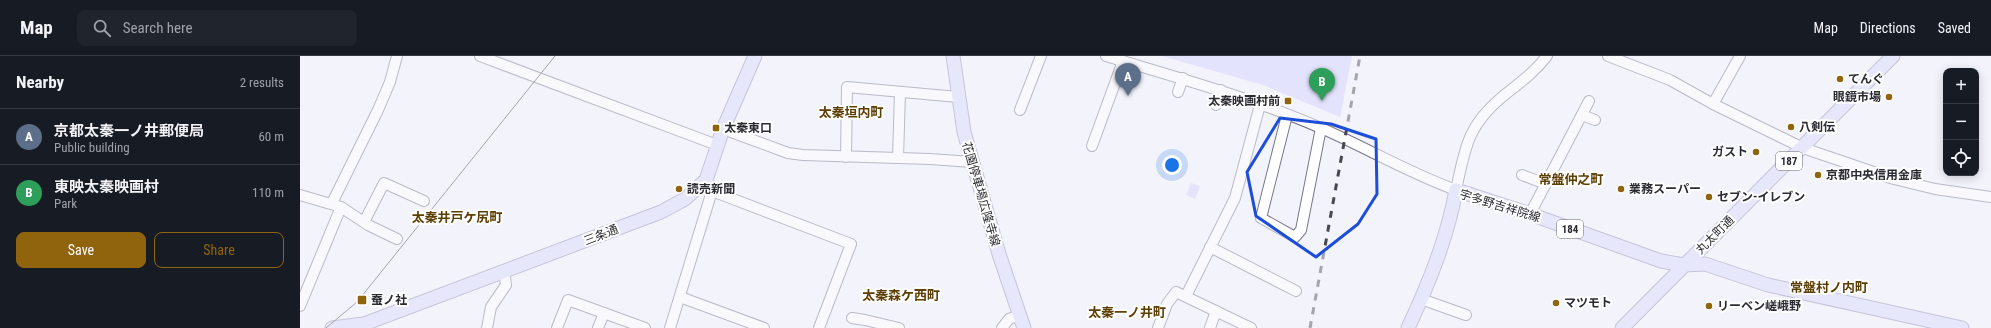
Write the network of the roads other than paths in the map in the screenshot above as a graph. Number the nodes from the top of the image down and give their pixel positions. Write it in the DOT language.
graph roads {
  1 [pos="397,56"];
  2 [pos="480,56"];
  3 [pos="755,56"];
  4 [pos="952,56"];
  5 [pos="1041,56"];
  6 [pos="1106,56"];
  7 [pos="1547,56"];
  8 [pos="1608,56"];
  9 [pos="1740,56"];
  10 [pos="1893,56"];
  11 [pos="1123,61"];
  12 [pos="1183,78"];
  13 [pos="1221,90"];
  14 [pos="900,92"];
  15 [pos="1178,92"];
  16 [pos="958,97"];
  17 [pos="1589,101"];
  18 [pos="1713,104"];
  19 [pos="1216,105"];
  20 [pos="1260,105"];
  21 [pos="1020,110"];
  22 [pos="1287,115"];
  23 [pos="1582,115"];
  24 [pos="1595,120"];
  25 [pos="1321,128"];
  26 [pos="723,129"];
  27 [pos="717,146"];
  28 [pos="1092,146"];
  29 [pos="1803,148"];
  30 [pos="846,158"];
  31 [pos="898,158"];
  32 [pos="972,162"];
  33 [pos="1522,175"];
  34 [pos="1546,184"];
  35 [pos="709,186"];
  36 [pos="1456,190"];
  37 [pos="300,195"];
  38 [pos="1991,197"];
  39 [pos="424,201"];
  40 [pos="337,205"];
  41 [pos="1530,214"];
  42 [pos="364,222"];
  43 [pos="397,238"];
  44 [pos="1210,247"];
  45 [pos="1684,265"];
  46 [pos="504,271"];
  47 [pos="1296,291"];
  48 [pos="1186,296"];
  49 [pos="680,297"];
  50 [pos="1421,299"];
  51 [pos="300,306"];
  52 [pos="1216,311"];
  53 [pos="604,313"];
  54 [pos="1020,315"];
  55 [pos="1466,315"];
  56 [pos="852,318"];
  57 [pos="360,326"];
  58 [pos="332,328"];
  59 [pos="487,328"];
  60 [pos="557,328"];
  61 [pos="598,328"];
  62 [pos="645,328"];
  63 [pos="670,328"];
  64 [pos="764,328"];
  65 [pos="819,328"];
  66 [pos="899,328"];
  67 [pos="1002,328"];
  68 [pos="1024,328"];
  69 [pos="1158,328"];
  70 [pos="1210,328"];
  71 [pos="1251,328"];
  72 [pos="1408,328"];
  73 [pos="1622,328"];
  74 [pos="1962,328"];
  1 -- 40 [label="street"];
  2 -- 27 [label="street"];
  3 -- 26 [label="main road, 三条通"];
  4 -- 16 [label="main road, 花園停車場広隆寺線"];
  5 -- 21 [label="street"];
  6 -- 11 [label="street"];
  7 -- 36 [label="street"];
  8 -- 18 [label="street"];
  9 -- 18 [label="street"];
  10 -- 29 [label="main road, 丸太町通 / 187"];
  11 -- 12 [label="street"];
  11 -- 28 [label="street"];
  12 -- 13 [label="street"];
  12 -- 15 [label="street"];
  13 -- 19 [label="street"];
  13 -- 20 [label="street"];
  14 -- 16 [label="street"];
  14 -- 30 [label="street"];
  14 -- 31 [label="street"];
  16 -- 32 [label="main road, 花園停車場広隆寺線"];
  17 -- 23 [label="street"];
  18 -- 29 [label="street"];
  20 -- 22 [label="street"];
  20 -- 44 [label="street"];
  22 -- 25 [label="street"];
  22 -- 25 [label="street"];
  23 -- 24 [label="street"];
  23 -- 34 [label="street"];
  25 -- 36 [label="street"];
  26 -- 27 [label="main road, 三条通"];
  26 -- 30 [label="street"];
  27 -- 35 [label="main road, 三条通"];
  29 -- 38 [label="street"];
  29 -- 45 [label="main road, 丸太町通 / 187"];
  30 -- 31 [label="street"];
  31 -- 32 [label="street"];
  32 -- 54 [label="main road, 花園停車場広隆寺線"];
  33 -- 34 [label="street"];
  34 -- 41 [label="street"];
  35 -- 46 [label="main road, 三条通"];
  35 -- 49 [label="street"];
  35 -- 65 [label="street"];
  36 -- 41 [label="main road, 宇多野吉祥院線 / 184"];
  36 -- 50 [label="main road, 宇多野吉祥院線"];
  37 -- 40 [label="street"];
  39 -- 42 [label="street"];
  40 -- 42 [label="street"];
  40 -- 51 [label="street"];
  41 -- 45 [label="main road, 宇多野吉祥院線 / 184"];
  42 -- 43 [label="street"];
  44 -- 47 [label="street"];
  44 -- 48 [label="street"];
  45 -- 73 [label="main road, 丸太町通 / 187"];
  45 -- 74 [label="main road, 宇多野吉祥院線 / 184"];
  46 -- 57 [label="main road, 三条通"];
  46 -- 59 [label="street"];
  48 -- 52 [label="street"];
  48 -- 69 [label="street"];
  49 -- 63 [label="street"];
  49 -- 64 [label="street"];
  50 -- 55 [label="street"];
  50 -- 72 [label="main road, 宇多野吉祥院線"];
  52 -- 70 [label="street"];
  52 -- 71 [label="street"];
  53 -- 60 [label="street"];
  53 -- 61 [label="street"];
  53 -- 62 [label="street"];
  54 -- 67 [label="street"];
  54 -- 68 [label="main road, 花園停車場広隆寺線"];
  56 -- 66 [label="street"];
  57 -- 58 [label="main road, 三条通"];
}
